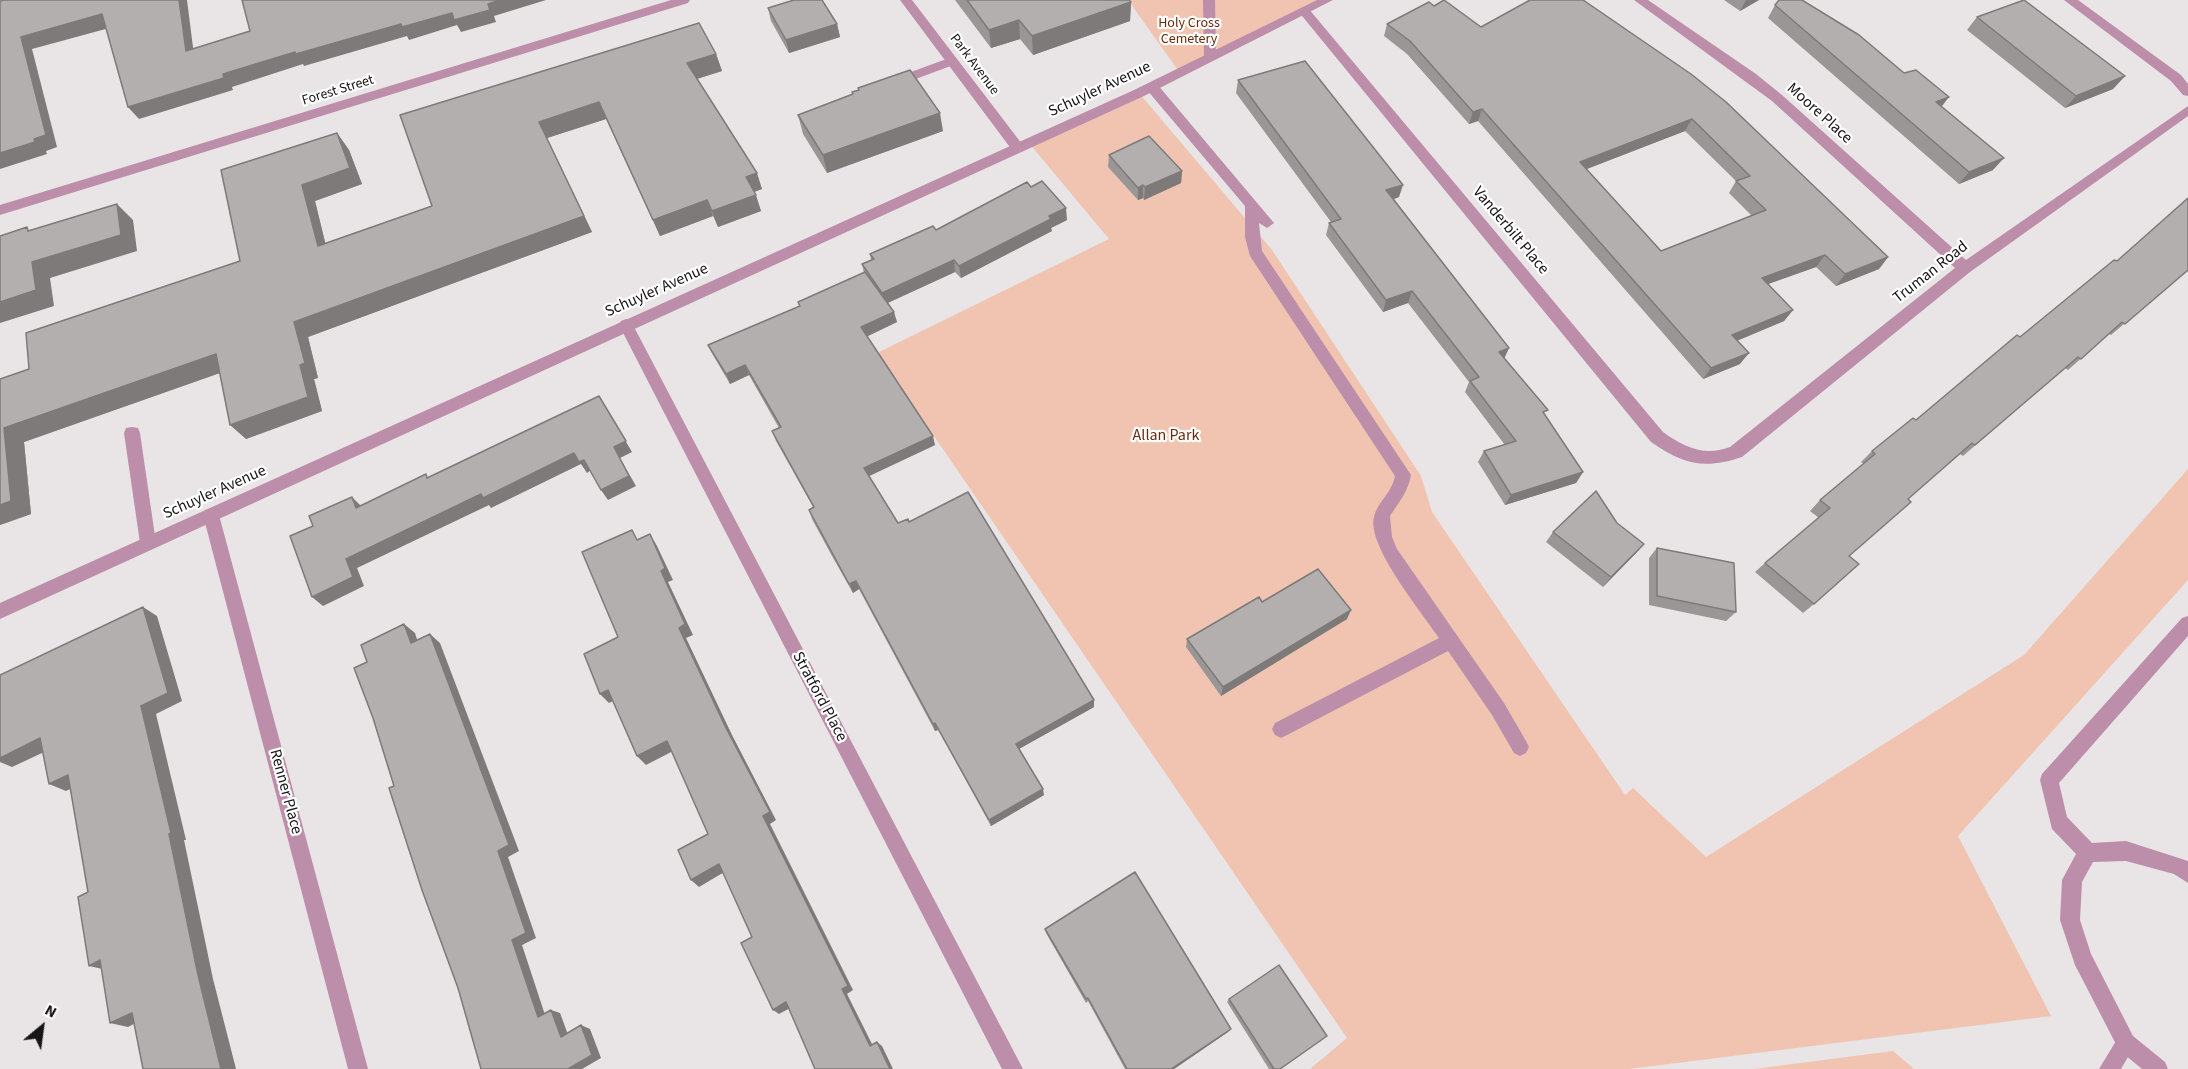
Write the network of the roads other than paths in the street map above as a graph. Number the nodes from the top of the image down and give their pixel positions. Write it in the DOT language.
graph roads {
  1 [pos="684,0"];
  2 [pos="906,0"];
  3 [pos="1209,0"];
  4 [pos="1327,0"];
  5 [pos="1640,0"];
  6 [pos="2070,0"];
  7 [pos="1305,11"];
  8 [pos="1210,57"];
  9 [pos="952,61"];
  10 [pos="1152,87"];
  11 [pos="879,89"];
  12 [pos="2188,92"];
  13 [pos="2188,110"];
  14 [pos="1017,147"];
  15 [pos="1252,205"];
  16 [pos="0,210"];
  17 [pos="1267,223"];
  18 [pos="1965,268"];
  19 [pos="626,325"];
  20 [pos="132,433"];
  21 [pos="1699,458"];
  22 [pos="211,515"];
  23 [pos="148,543"];
  24 [pos="0,610"];
  25 [pos="2188,624"];
  26 [pos="1451,641"];
  27 [pos="1281,729"];
  28 [pos="1520,747"];
  29 [pos="2088,853"];
  30 [pos="2188,873"];
  31 [pos="2126,1043"];
  32 [pos="358,1069"];
  33 [pos="1013,1069"];
  34 [pos="2109,1069"];
  35 [pos="2158,1069"];
  1 -- 16 [label="street, Forest Street"];
  2 -- 9 [label="street, Park Avenue"];
  3 -- 8 [label="street"];
  4 -- 7 [label="street, Schuyler Avenue"];
  5 -- 18 [label="street, Moore Place"];
  6 -- 12 [label="street"];
  7 -- 8 [label="street, Schuyler Avenue"];
  7 -- 21 [label="street, Vanderbilt Place"];
  8 -- 10 [label="street, Schuyler Avenue"];
  9 -- 11 [label="street"];
  9 -- 14 [label="street, Park Avenue"];
  10 -- 14 [label="street, Schuyler Avenue"];
  10 -- 15 [label="street"];
  13 -- 18 [label="street, Truman Road"];
  14 -- 19 [label="street, Schuyler Avenue"];
  15 -- 17 [label="street"];
  15 -- 26 [label="street"];
  18 -- 21 [label="street, Truman Road"];
  19 -- 22 [label="street, Schuyler Avenue"];
  19 -- 33 [label="street, Stratford Place"];
  20 -- 23 [label="street"];
  22 -- 23 [label="street, Schuyler Avenue"];
  22 -- 32 [label="street, Renner Place"];
  23 -- 24 [label="street, Schuyler Avenue"];
  25 -- 29 [label="street"];
  26 -- 27 [label="street"];
  26 -- 28 [label="street"];
  29 -- 30 [label="street"];
  29 -- 31 [label="street"];
  31 -- 34 [label="street"];
  31 -- 35 [label="street"];
}
